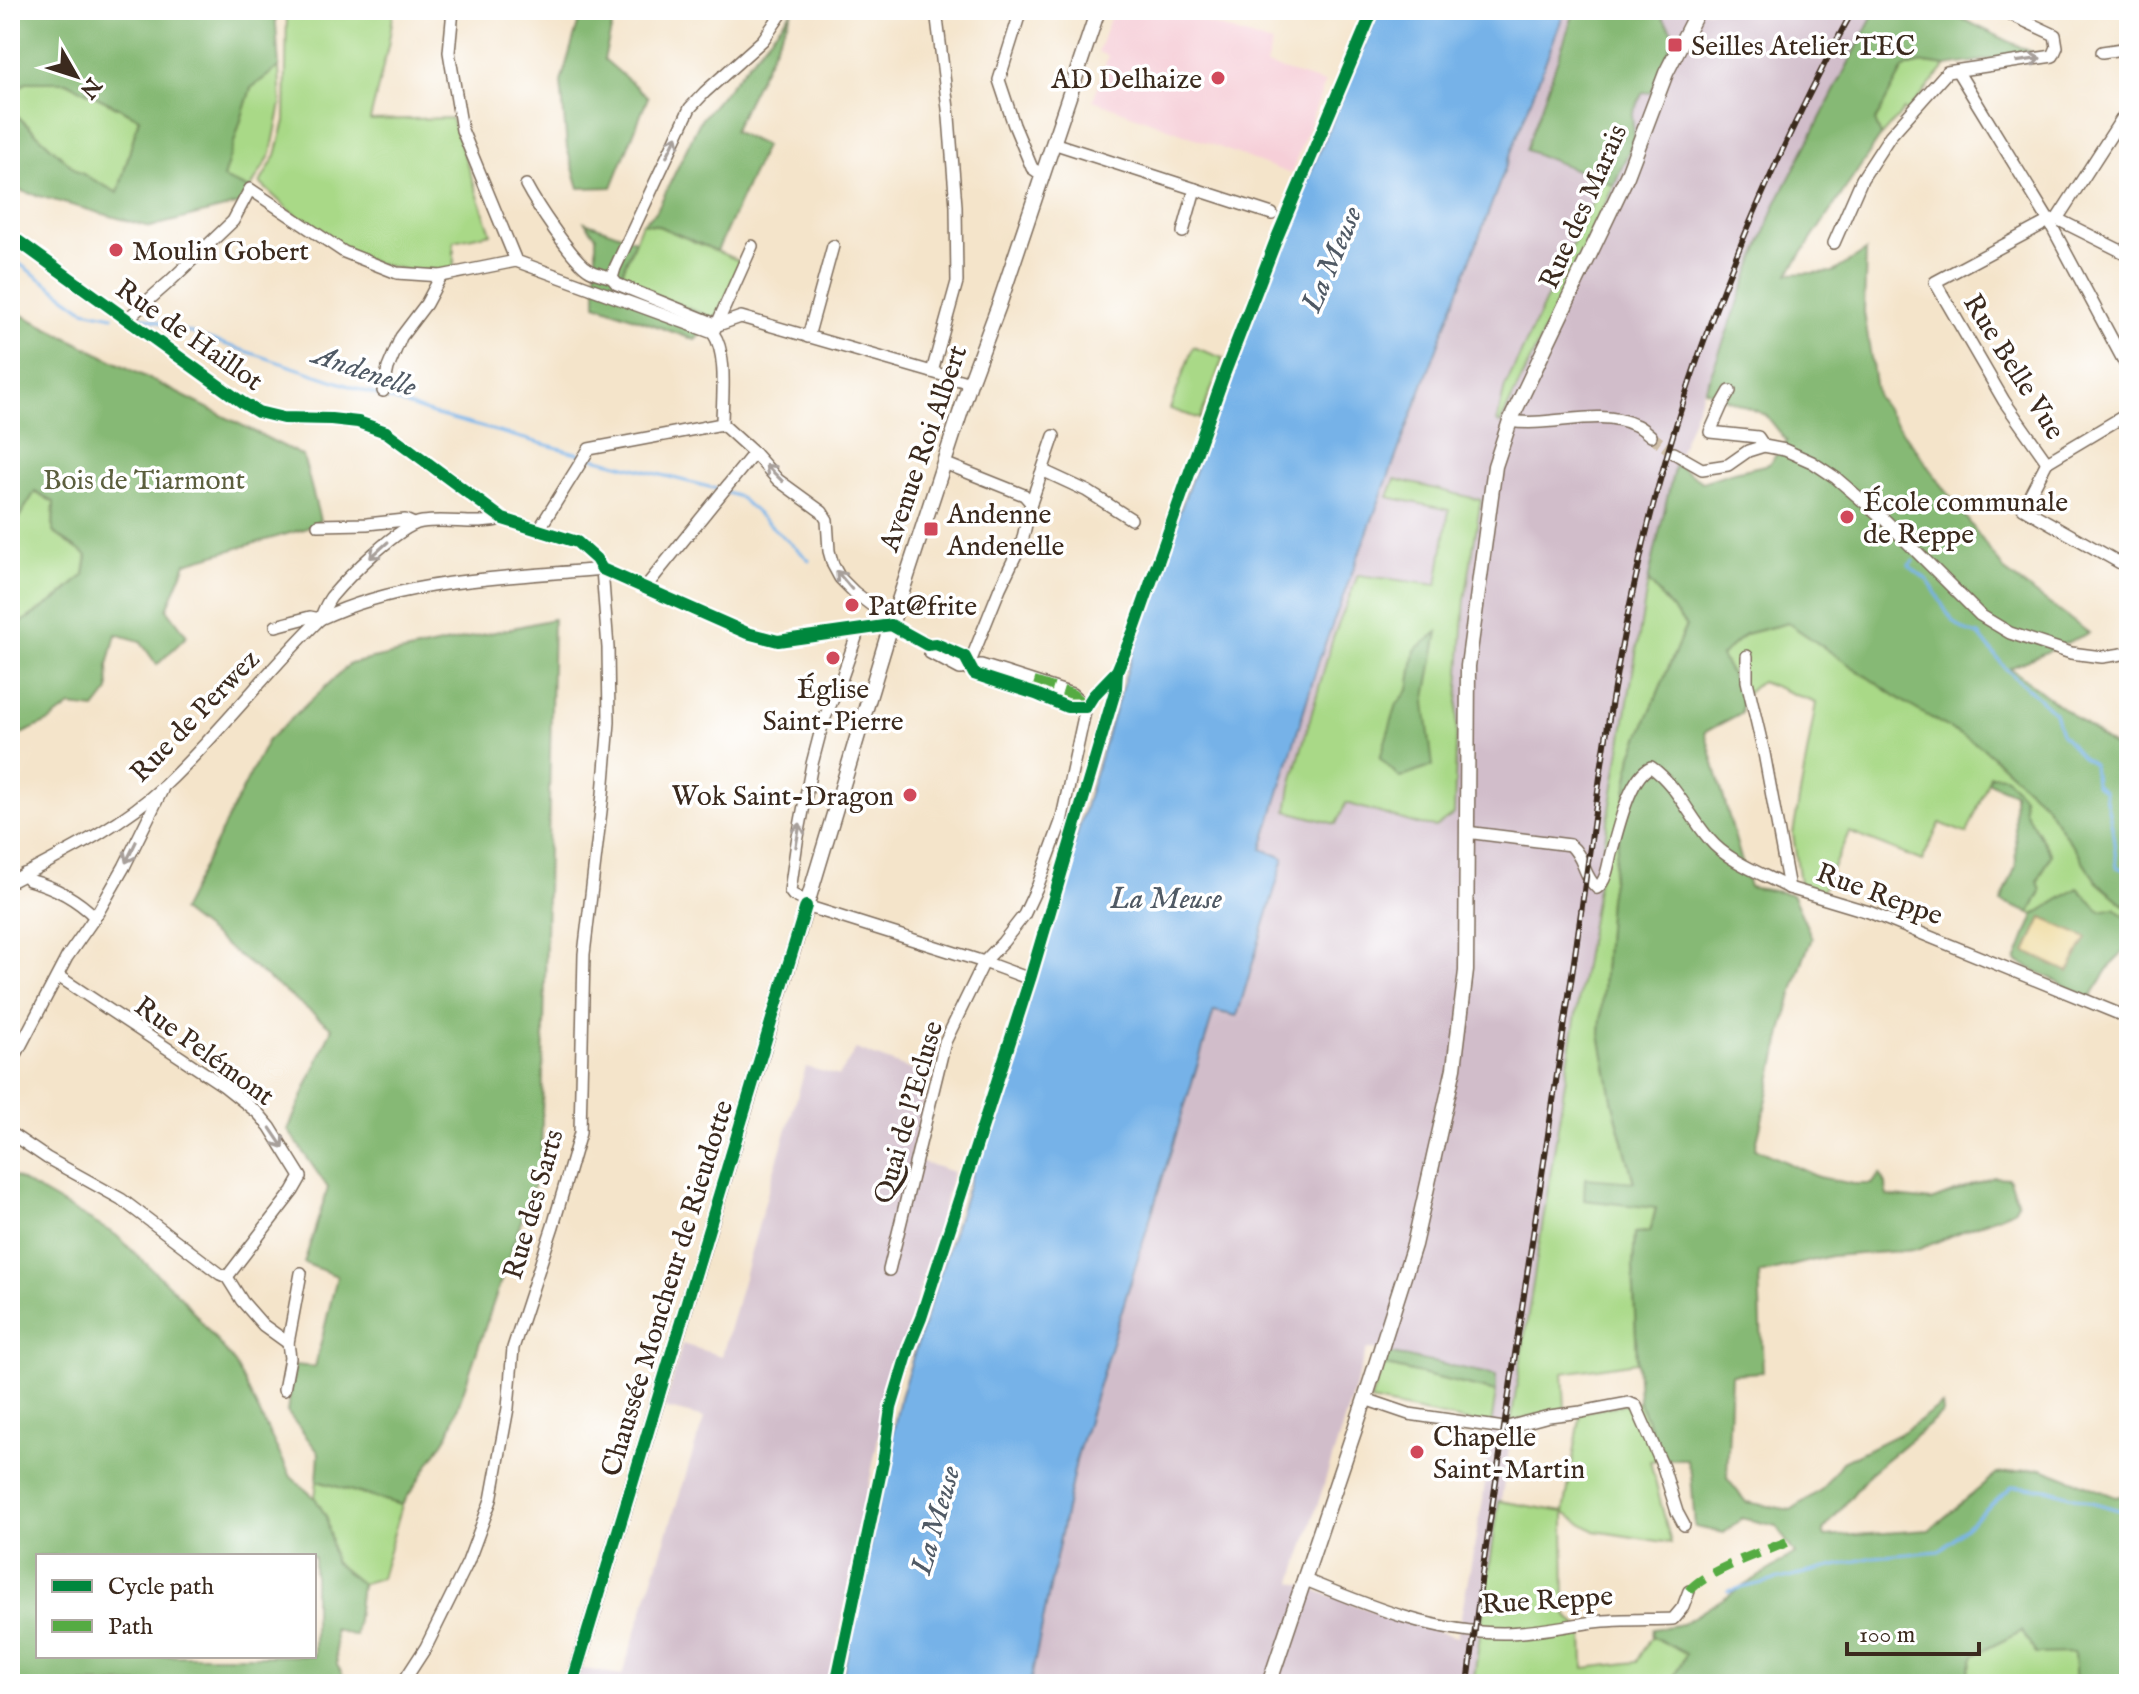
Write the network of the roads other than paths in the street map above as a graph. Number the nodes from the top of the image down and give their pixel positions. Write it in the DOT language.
graph roads {
  1 [pos="453,10"];
  2 [pos="784,10"];
  3 [pos="935,10"];
  4 [pos="1021,10"];
  5 [pos="1098,10"];
  6 [pos="1698,10"];
  7 [pos="2001,10"];
  8 [pos="2129,48"];
  9 [pos="2102,52"];
  10 [pos="1958,72"];
  11 [pos="2128,109"];
  12 [pos="1053,143"];
  13 [pos="1042,175"];
  14 [pos="526,185"];
  15 [pos="1195,189"];
  16 [pos="1272,214"];
  17 [pos="2053,220"];
  18 [pos="1183,232"];
  19 [pos="10,235"];
  20 [pos="1834,243"];
  21 [pos="752,246"];
  22 [pos="833,246"];
  23 [pos="2129,255"];
  24 [pos="516,261"];
  25 [pos="441,276"];
  26 [pos="612,278"];
  27 [pos="126,320"];
  28 [pos="716,329"];
  29 [pos="808,337"];
  30 [pos="2129,371"];
  31 [pos="932,372"];
  32 [pos="970,383"];
  33 [pos="383,391"];
  34 [pos="1730,391"];
  35 [pos="2129,413"];
  36 [pos="1510,421"];
  37 [pos="722,424"];
  38 [pos="1054,436"];
  39 [pos="1651,436"];
  40 [pos="1764,446"];
  41 [pos="754,453"];
  42 [pos="1674,453"];
  43 [pos="2047,462"];
  44 [pos="944,463"];
  45 [pos="1191,466"];
  46 [pos="1041,474"];
  47 [pos="1031,503"];
  48 [pos="503,519"];
  49 [pos="1131,519"];
  50 [pos="414,524"];
  51 [pos="318,525"];
  52 [pos="538,531"];
  53 [pos="2129,568"];
  54 [pos="602,569"];
  55 [pos="644,589"];
  56 [pos="320,619"];
  57 [pos="891,625"];
  58 [pos="276,626"];
  59 [pos="859,629"];
  60 [pos="2129,653"];
  61 [pos="1747,656"];
  62 [pos="969,665"];
  63 [pos="1086,707"];
  64 [pos="164,786"];
  65 [pos="1466,832"];
  66 [pos="24,874"];
  67 [pos="10,882"];
  68 [pos="1789,888"];
  69 [pos="807,904"];
  70 [pos="95,917"];
  71 [pos="984,962"];
  72 [pos="58,976"];
  73 [pos="1030,979"];
  74 [pos="2129,1018"];
  75 [pos="10,1066"];
  76 [pos="10,1133"];
  77 [pos="889,1270"];
  78 [pos="301,1273"];
  79 [pos="227,1277"];
  80 [pos="288,1343"];
  81 [pos="284,1390"];
  82 [pos="1365,1399"];
  83 [pos="1684,1525"];
  84 [pos="1303,1579"];
  85 [pos="1689,1591"];
  86 [pos="402,1684"];
  87 [pos="572,1684"];
  88 [pos="1269,1684"];
  1 -- 24 [label="street"];
  26 -- 2 [label="street, one-way"];
  3 -- 31 [label="street"];
  4 -- 13 [label="street"];
  5 -- 12 [label="main road, Avenue Roi Albert"];
  6 -- 36 [label="main road, Rue des Marais"];
  10 -- 7 [label="street, one-way"];
  8 -- 9 [label="street"];
  10 -- 17 [label="street"];
  10 -- 20 [label="street"];
  11 -- 17 [label="street"];
  12 -- 13 [label="main road, Avenue Roi Albert"];
  12 -- 15 [label="street"];
  13 -- 32 [label="main road, Avenue Roi Albert"];
  14 -- 26 [label="street"];
  15 -- 16 [label="street"];
  15 -- 18 [label="street"];
  17 -- 23 [label="street"];
  17 -- 30 [label="street"];
  17 -- 43 [label="street, Rue Belle Vue"];
  19 -- 27 [label="street, Rue de Haillot"];
  21 -- 28 [label="street"];
  22 -- 29 [label="street"];
  24 -- 25 [label="street"];
  24 -- 28 [label="street"];
  25 -- 27 [label="street"];
  25 -- 33 [label="street"];
  26 -- 28 [label="street"];
  27 -- 48 [label="street, Rue de Haillot"];
  28 -- 29 [label="street"];
  28 -- 37 [label="street"];
  29 -- 31 [label="street"];
  31 -- 32 [label="street"];
  32 -- 44 [label="main road, Avenue Roi Albert"];
  34 -- 40 [label="street"];
  35 -- 43 [label="street, Rue Belle Vue"];
  36 -- 39 [label="street"];
  36 -- 65 [label="main road"];
  37 -- 41 [label="street"];
  37 -- 52 [label="street"];
  38 -- 46 [label="street"];
  40 -- 42 [label="street"];
  40 -- 60 [label="street"];
  41 -- 55 [label="street"];
  57 -- 41 [label="street, one-way"];
  43 -- 53 [label="street"];
  44 -- 47 [label="street"];
  44 -- 57 [label="main road, Avenue Roi Albert"];
  45 -- 63 [label="street"];
  46 -- 47 [label="street"];
  46 -- 49 [label="street"];
  47 -- 62 [label="street"];
  48 -- 50 [label="street"];
  48 -- 52 [label="street, Rue de Haillot"];
  50 -- 51 [label="street"];
  50 -- 56 [label="street, one-way"];
  52 -- 54 [label="street, Rue de Haillot"];
  54 -- 55 [label="street"];
  54 -- 56 [label="street, Rue de Perwez"];
  54 -- 86 [label="street, Rue des Sarts"];
  55 -- 59 [label="street"];
  56 -- 58 [label="street, Rue de Perwez"];
  56 -- 64 [label="street, Rue de Perwez"];
  57 -- 59 [label="street"];
  57 -- 62 [label="street"];
  57 -- 69 [label="main road, Avenue Roi Albert"];
  69 -- 59 [label="street, one-way"];
  61 -- 68 [label="street, Rue Reppe"];
  62 -- 63 [label="street"];
  63 -- 71 [label="street, Quai de l'Ecluse"];
  64 -- 66 [label="street, Rue de Perwez"];
  64 -- 70 [label="street, one-way"];
  65 -- 68 [label="street"];
  65 -- 82 [label="main road"];
  66 -- 67 [label="street, Rue de Perwez"];
  66 -- 70 [label="street"];
  68 -- 74 [label="street, Rue Reppe"];
  69 -- 71 [label="street"];
  69 -- 87 [label="main road, Chaussée Moncheur de Rieudotte"];
  70 -- 72 [label="street"];
  71 -- 73 [label="street"];
  71 -- 77 [label="street, Quai de l'Ecluse"];
  72 -- 75 [label="street"];
  72 -- 79 [label="street, Rue Pelémont, one-way"];
  76 -- 79 [label="street"];
  78 -- 80 [label="street"];
  79 -- 80 [label="street"];
  80 -- 81 [label="street"];
  82 -- 83 [label="street"];
  82 -- 84 [label="main road"];
  84 -- 85 [label="street, Rue Reppe"];
  84 -- 88 [label="main road"];
}
